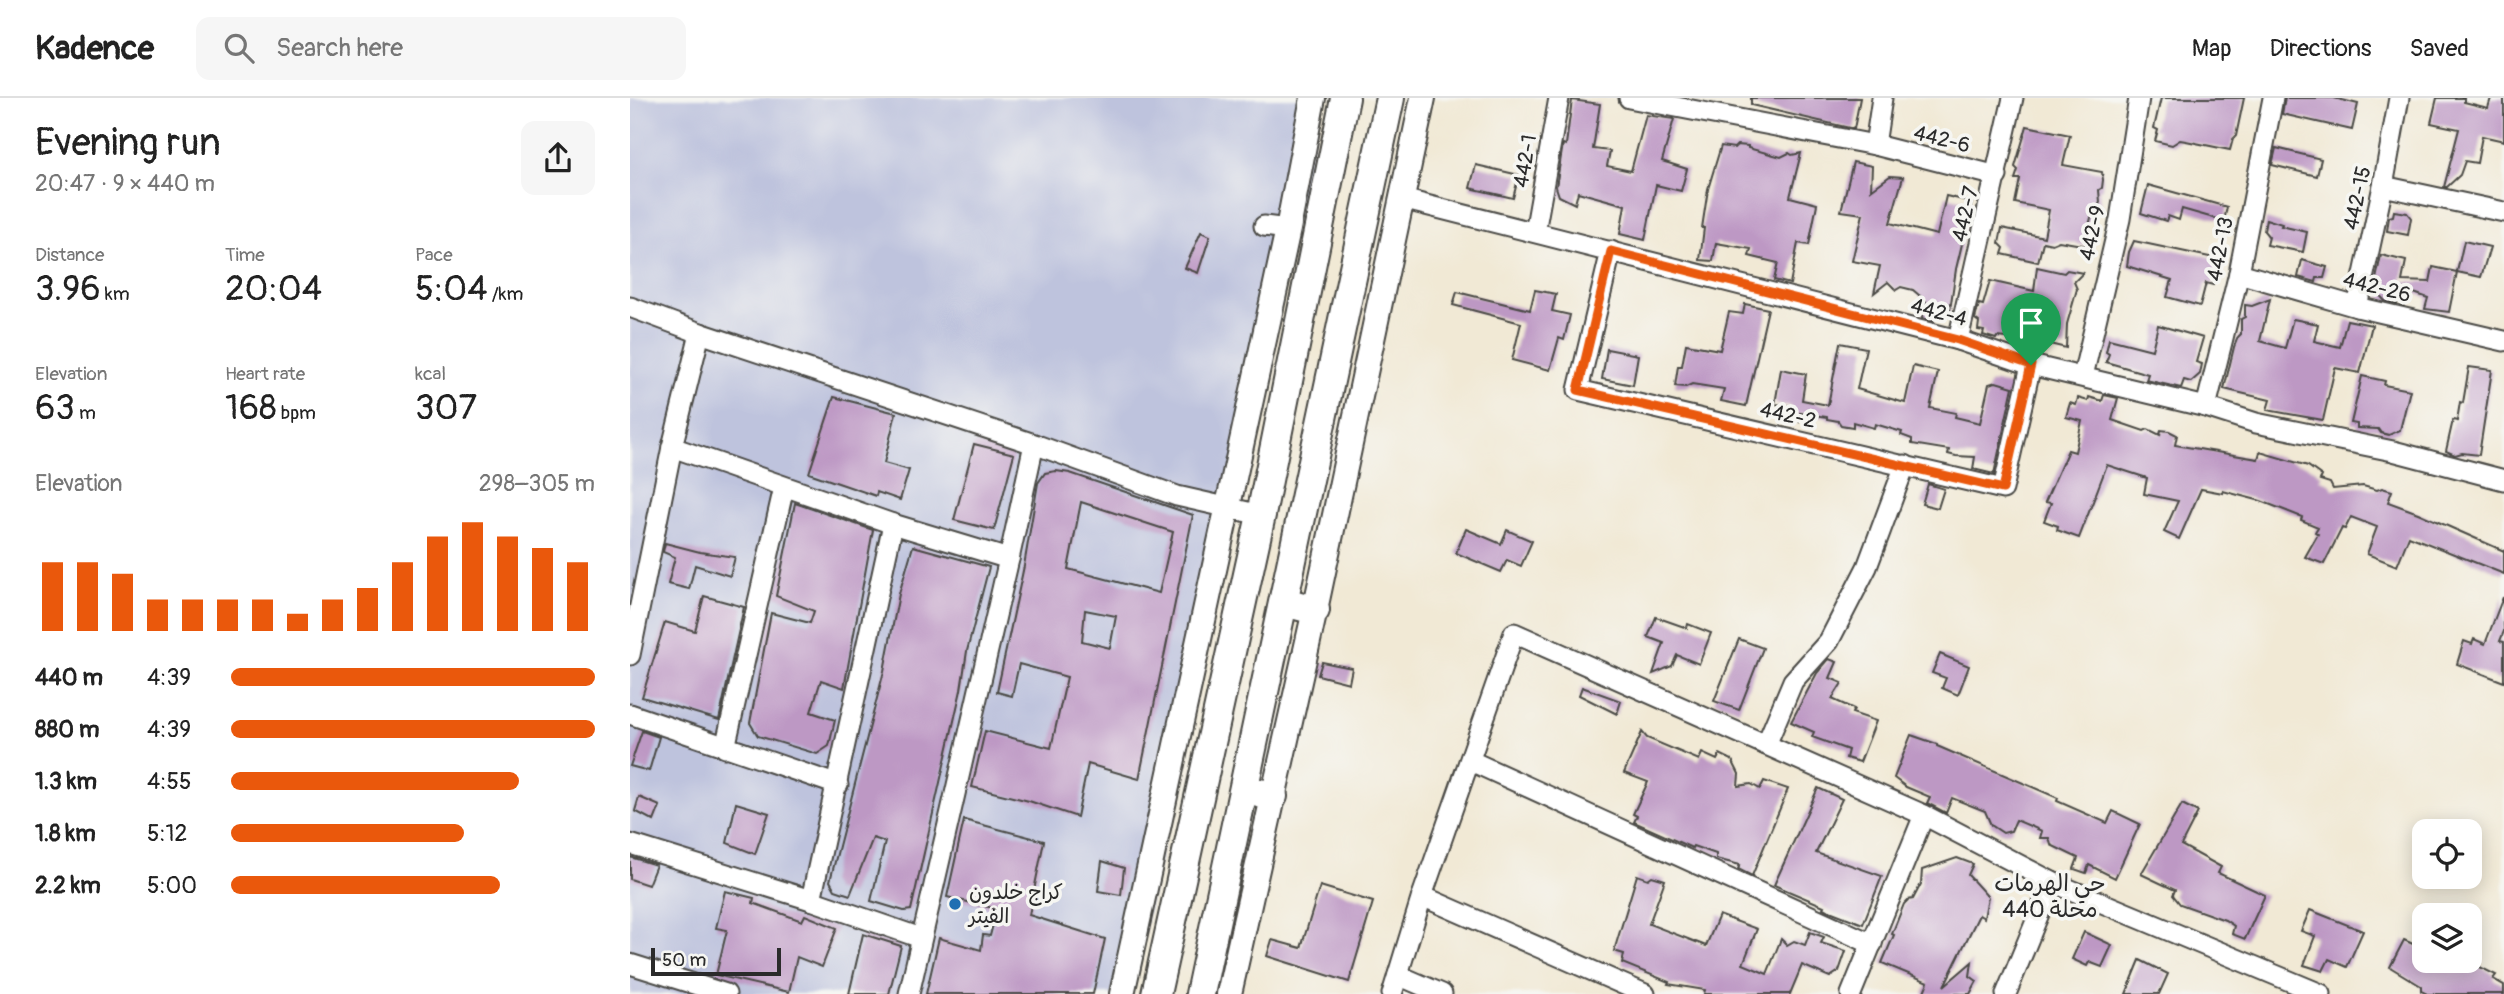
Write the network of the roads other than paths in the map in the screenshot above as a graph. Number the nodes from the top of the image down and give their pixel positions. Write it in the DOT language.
graph roads {
  1 [pos="1313,98"];
  2 [pos="1345,98"];
  3 [pos="1390,98"];
  4 [pos="1423,98"];
  5 [pos="1559,98"];
  6 [pos="1629,98"];
  7 [pos="1882,98"];
  8 [pos="2013,98"];
  9 [pos="2139,98"];
  10 [pos="2273,98"];
  11 [pos="2394,99"];
  12 [pos="1875,145"];
  13 [pos="1997,176"];
  14 [pos="2383,186"];
  15 [pos="1402,199"];
  16 [pos="2504,212"];
  17 [pos="1535,232"];
  18 [pos="1611,251"];
  19 [pos="2239,274"];
  20 [pos="630,307"];
  21 [pos="2357,307"];
  22 [pos="701,333"];
  23 [pos="1958,340"];
  24 [pos="2504,341"];
  25 [pos="2031,365"];
  26 [pos="2082,376"];
  27 [pos="2206,407"];
  28 [pos="1034,444"];
  29 [pos="672,447"];
  30 [pos="1905,465"];
  31 [pos="2504,480"];
  32 [pos="784,487"];
  33 [pos="1228,508"];
  34 [pos="1261,515"];
  35 [pos="893,524"];
  36 [pos="1009,559"];
  37 [pos="1284,602"];
  38 [pos="1315,610"];
  39 [pos="630,655"];
  40 [pos="630,713"];
  41 [pos="1766,745"];
  42 [pos="725,748"];
  43 [pos="1471,761"];
  44 [pos="838,785"];
  45 [pos="1245,790"];
  46 [pos="1273,796"];
  47 [pos="1924,815"];
  48 [pos="630,844"];
  49 [pos="2052,882"];
  50 [pos="1422,896"];
  51 [pos="811,900"];
  52 [pos="921,938"];
  53 [pos="1872,944"];
  54 [pos="630,964"];
  55 [pos="1398,975"];
  56 [pos="726,994"];
  57 [pos="909,994"];
  58 [pos="1122,994"];
  59 [pos="1156,994"];
  60 [pos="1200,994"];
  61 [pos="1229,994"];
  62 [pos="1392,994"];
  63 [pos="1442,994"];
  64 [pos="1644,994"];
  65 [pos="1851,994"];
  66 [pos="2006,994"];
  67 [pos="2321,994"];
  1 -- 33 [label="main road"];
  2 -- 34 [label="highway"];
  3 -- 37 [label="highway"];
  4 -- 15 [label="main road"];
  5 -- 17 [label="street, 442-1"];
  6 -- 12 [label="street, 442-6"];
  7 -- 12 [label="street"];
  8 -- 13 [label="street, 442-7"];
  9 -- 26 [label="street, 442-9"];
  10 -- 19 [label="street, 442-13"];
  11 -- 14 [label="street, 442-15"];
  12 -- 13 [label="street, 442-6"];
  13 -- 23 [label="street, 442-7"];
  14 -- 16 [label="street"];
  14 -- 21 [label="street, 442-15"];
  15 -- 17 [label="street, 442-4"];
  15 -- 38 [label="main road"];
  17 -- 18 [label="street, 442-4"];
  18 -- 23 [label="street, 442-4"];
  18 -- 30 [label="street, 442-2"];
  19 -- 21 [label="street, 442-26"];
  19 -- 27 [label="street, 442-13"];
  20 -- 22 [label="street"];
  21 -- 24 [label="street, 442-26"];
  22 -- 28 [label="street"];
  22 -- 29 [label="street"];
  23 -- 25 [label="street, 442-4"];
  25 -- 26 [label="street, 442-4"];
  25 -- 30 [label="street, 442-2"];
  26 -- 27 [label="street, 442-4"];
  27 -- 31 [label="street, 442-4"];
  28 -- 33 [label="street"];
  28 -- 36 [label="street"];
  29 -- 32 [label="street"];
  29 -- 39 [label="street"];
  30 -- 41 [label="street"];
  32 -- 35 [label="street"];
  32 -- 42 [label="street"];
  33 -- 34 [label="street"];
  33 -- 58 [label="main road"];
  34 -- 59 [label="highway"];
  35 -- 36 [label="street"];
  35 -- 44 [label="street"];
  36 -- 52 [label="street"];
  37 -- 38 [label="highway"];
  37 -- 45 [label="highway"];
  38 -- 46 [label="main road"];
  40 -- 42 [label="street"];
  41 -- 43 [label="street"];
  41 -- 47 [label="street"];
  42 -- 44 [label="street"];
  43 -- 50 [label="street"];
  43 -- 53 [label="street"];
  44 -- 51 [label="street"];
  45 -- 46 [label="highway"];
  45 -- 60 [label="highway"];
  46 -- 61 [label="main road"];
  47 -- 49 [label="street"];
  47 -- 53 [label="street"];
  48 -- 51 [label="street"];
  49 -- 66 [label="street"];
  49 -- 67 [label="street"];
  50 -- 55 [label="street"];
  50 -- 64 [label="street"];
  51 -- 52 [label="street"];
  52 -- 57 [label="street"];
  53 -- 65 [label="street"];
  54 -- 56 [label="street"];
  55 -- 62 [label="street"];
  55 -- 63 [label="street"];
}
